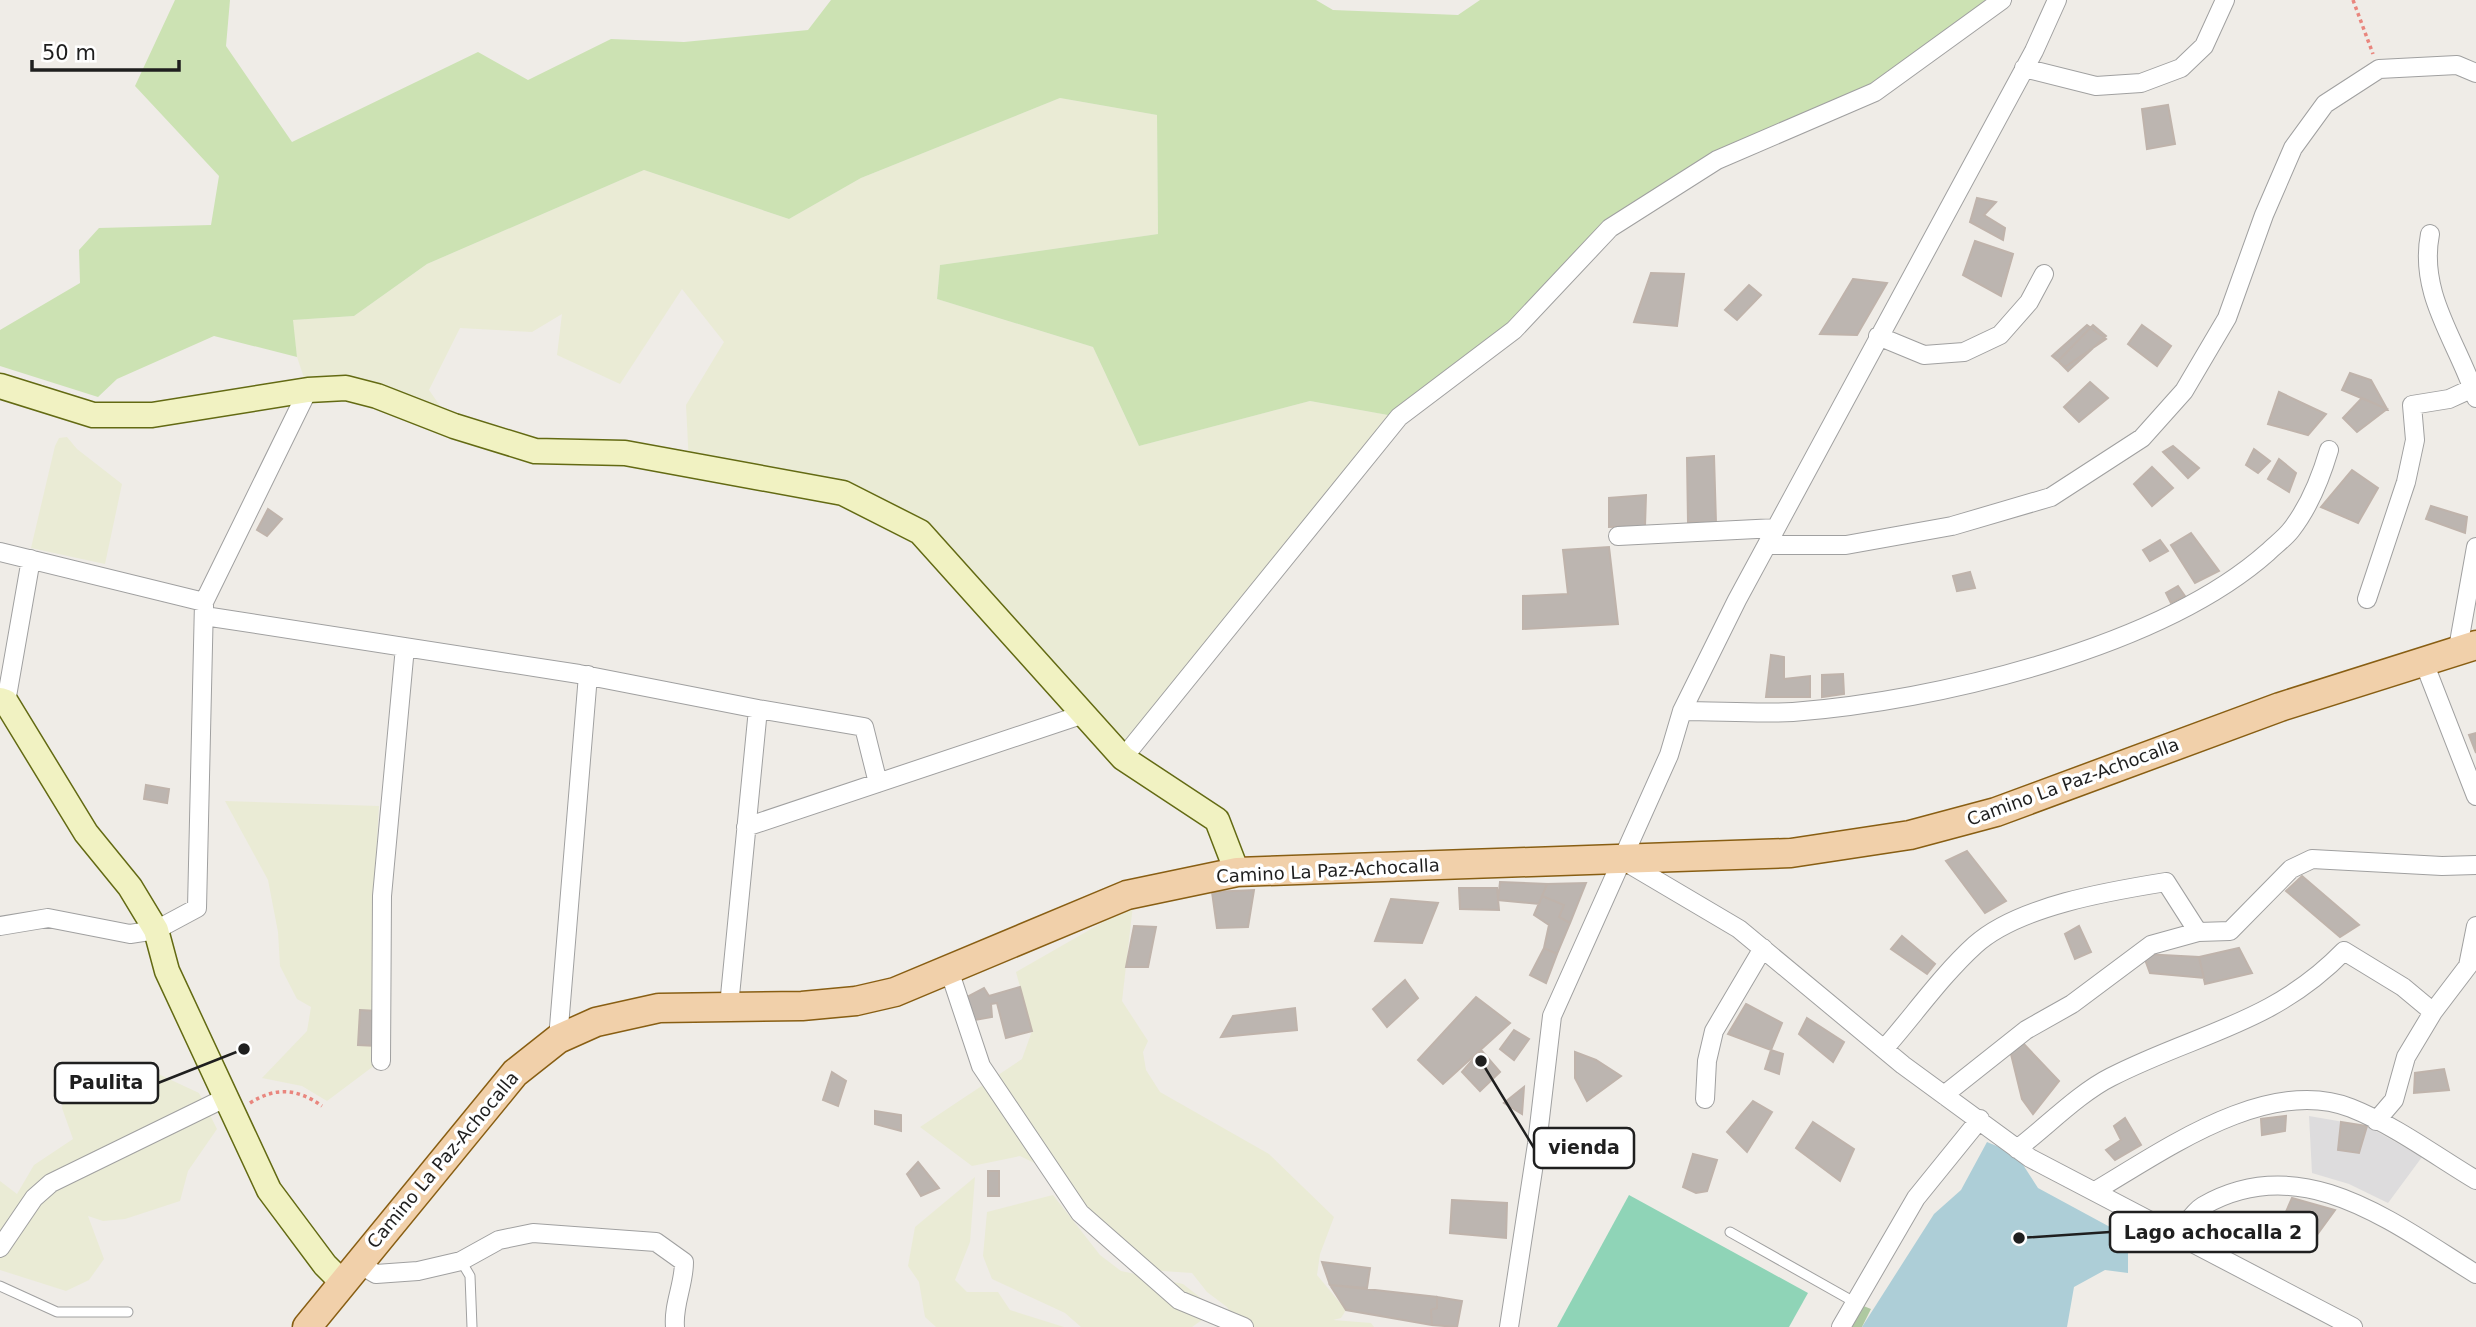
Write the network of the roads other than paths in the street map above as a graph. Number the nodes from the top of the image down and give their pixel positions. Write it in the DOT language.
graph roads {
  1 [pos="2001,0"];
  2 [pos="2057,0"];
  3 [pos="2225,0"];
  4 [pos="2024,68"];
  5 [pos="2476,73"];
  6 [pos="2430,234"];
  7 [pos="2044,274"];
  8 [pos="1878,336"];
  9 [pos="0,386"];
  10 [pos="308,390"];
  11 [pos="2474,393"];
  12 [pos="2329,450"];
  13 [pos="1776,528"];
  14 [pos="1618,536"];
  15 [pos="1767,545"];
  16 [pos="2476,547"];
  17 [pos="0,551"];
  18 [pos="31,559"];
  19 [pos="2367,599"];
  20 [pos="204,602"];
  21 [pos="2467,646"];
  22 [pos="405,647"];
  23 [pos="2423,660"];
  24 [pos="588,676"];
  25 [pos="3,701"];
  26 [pos="758,709"];
  27 [pos="1682,711"];
  28 [pos="1084,714"];
  29 [pos="1123,758"];
  30 [pos="878,783"];
  31 [pos="2476,796"];
  32 [pos="746,827"];
  33 [pos="1621,859"];
  34 [pos="2476,864"];
  35 [pos="1237,872"];
  36 [pos="0,926"];
  37 [pos="2476,926"];
  38 [pos="156,930"];
  39 [pos="2198,932"];
  40 [pos="1763,948"];
  41 [pos="948,970"];
  42 [pos="729,1006"];
  43 [pos="2433,1012"];
  44 [pos="558,1040"];
  45 [pos="1884,1049"];
  46 [pos="381,1060"];
  47 [pos="1944,1095"];
  48 [pos="1705,1099"];
  49 [pos="229,1106"];
  50 [pos="1980,1119"];
  51 [pos="2376,1121"];
  52 [pos="2017,1149"];
  53 [pos="2476,1180"];
  54 [pos="2095,1192"];
  55 [pos="1730,1233"];
  56 [pos="2178,1234"];
  57 [pos="0,1248"];
  58 [pos="461,1261"];
  59 [pos="350,1272"];
  60 [pos="2476,1274"];
  61 [pos="0,1286"];
  62 [pos="1856,1303"];
  63 [pos="128,1312"];
  64 [pos="2342,1325"];
  65 [pos="307,1327"];
  66 [pos="472,1327"];
  67 [pos="675,1327"];
  68 [pos="1244,1327"];
  69 [pos="1509,1327"];
  70 [pos="1841,1327"];
  1 -- 29 [label="street"];
  2 -- 4 [label="street"];
  3 -- 4 [label="street"];
  4 -- 8 [label="street"];
  5 -- 15 [label="street"];
  6 -- 11 [label="street"];
  7 -- 8 [label="street"];
  8 -- 13 [label="street"];
  9 -- 10 [label="main road"];
  10 -- 20 [label="street"];
  10 -- 28 [label="main road"];
  11 -- 19 [label="street"];
  12 -- 27 [label="street"];
  13 -- 14 [label="street"];
  13 -- 15 [label="street"];
  15 -- 27 [label="street"];
  16 -- 21 [label="street"];
  17 -- 18 [label="street"];
  18 -- 20 [label="street"];
  18 -- 25 [label="street"];
  20 -- 22 [label="street"];
  20 -- 38 [label="street"];
  21 -- 23 [label="main road, Camino La Paz-Achocalla"];
  22 -- 24 [label="street"];
  22 -- 46 [label="street"];
  23 -- 31 [label="street"];
  23 -- 33 [label="main road, Camino La Paz-Achocalla"];
  24 -- 26 [label="street"];
  24 -- 44 [label="street"];
  25 -- 38 [label="main road"];
  26 -- 30 [label="street"];
  26 -- 32 [label="street"];
  27 -- 33 [label="street"];
  28 -- 29 [label="main road"];
  28 -- 30 [label="street"];
  29 -- 35 [label="main road"];
  30 -- 32 [label="street"];
  32 -- 42 [label="street"];
  33 -- 35 [label="main road, Camino La Paz-Achocalla"];
  33 -- 40 [label="street"];
  33 -- 69 [label="street"];
  34 -- 39 [label="street"];
  35 -- 41 [label="main road, Camino La Paz-Achocalla"];
  36 -- 38 [label="street"];
  37 -- 43 [label="street"];
  38 -- 49 [label="main road"];
  39 -- 45 [label="street"];
  39 -- 47 [label="street"];
  40 -- 45 [label="street"];
  40 -- 48 [label="street"];
  41 -- 42 [label="main road, Camino La Paz-Achocalla"];
  41 -- 68 [label="street"];
  42 -- 44 [label="main road, Camino La Paz-Achocalla"];
  43 -- 51 [label="street"];
  43 -- 52 [label="street"];
  44 -- 59 [label="main road, Camino La Paz-Achocalla"];
  45 -- 47 [label="street"];
  47 -- 50 [label="street"];
  49 -- 57 [label="street"];
  49 -- 59 [label="main road"];
  50 -- 52 [label="street"];
  50 -- 62 [label="street"];
  51 -- 53 [label="street"];
  51 -- 54 [label="street"];
  52 -- 54 [label="street"];
  54 -- 56 [label="street"];
  55 -- 62 [label="lane"];
  56 -- 60 [label="street"];
  56 -- 64 [label="street"];
  58 -- 59 [label="street"];
  58 -- 66 [label="lane"];
  58 -- 67 [label="street"];
  59 -- 65 [label="main road, Camino La Paz-Achocalla"];
  61 -- 63 [label="lane"];
  62 -- 70 [label="street"];
}
